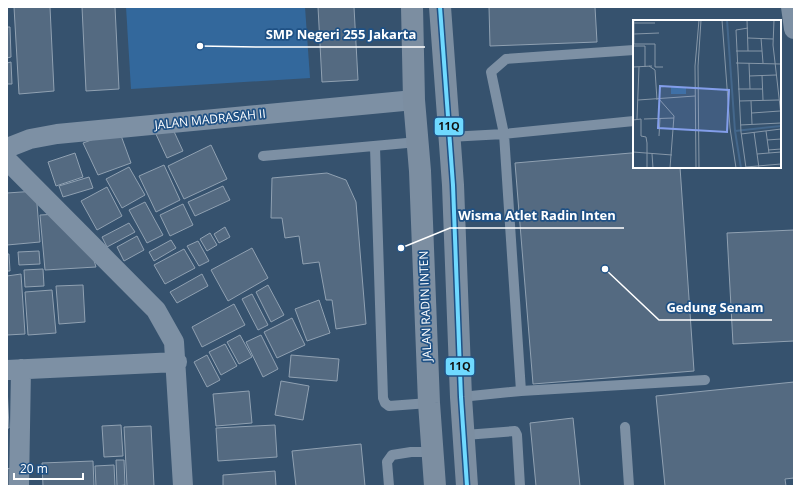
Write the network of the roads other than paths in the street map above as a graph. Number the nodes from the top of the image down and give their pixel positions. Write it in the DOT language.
graph roads {
  1 [pos="412,7"];
  2 [pos="440,7"];
  3 [pos="791,7"];
  4 [pos="794,29"];
  5 [pos="633,50"];
  6 [pos="414,100"];
  7 [pos="633,121"];
  8 [pos="504,134"];
  9 [pos="449,137"];
  10 [pos="418,142"];
  11 [pos="375,147"];
  12 [pos="7,148"];
  13 [pos="263,156"];
  14 [pos="7,160"];
  15 [pos="177,362"];
  16 [pos="14,369"];
  17 [pos="706,380"];
  18 [pos="521,391"];
  19 [pos="461,397"];
  20 [pos="429,403"];
  21 [pos="625,427"];
  22 [pos="465,435"];
  23 [pos="434,452"];
  24 [pos="19,486"];
  25 [pos="183,486"];
  26 [pos="389,486"];
  27 [pos="435,486"];
  28 [pos="467,486"];
  29 [pos="520,486"];
  30 [pos="629,486"];
  1 -- 6 [label="main road, JALAN RADIN INTEN"];
  2 -- 9 [label="main road"];
  3 -- 4 [label="street"];
  5 -- 8 [label="lane"];
  6 -- 10 [label="main road, JALAN RADIN INTEN"];
  6 -- 12 [label="street, JALAN MADRASAH II"];
  7 -- 8 [label="lane"];
  8 -- 9 [label="lane"];
  8 -- 18 [label="lane"];
  9 -- 19 [label="main road"];
  10 -- 11 [label="lane"];
  10 -- 20 [label="main road, JALAN RADIN INTEN"];
  11 -- 13 [label="lane"];
  11 -- 20 [label="lane"];
  14 -- 15 [label="street"];
  15 -- 16 [label="street"];
  15 -- 25 [label="street"];
  16 -- 24 [label="street"];
  17 -- 18 [label="lane"];
  18 -- 19 [label="lane"];
  19 -- 20 [label="main road"];
  19 -- 22 [label="main road"];
  20 -- 23 [label="main road, JALAN RADIN INTEN"];
  21 -- 30 [label="lane"];
  22 -- 28 [label="main road"];
  22 -- 29 [label="lane"];
  23 -- 26 [label="lane"];
  23 -- 27 [label="main road, JALAN RADIN INTEN"];
}
